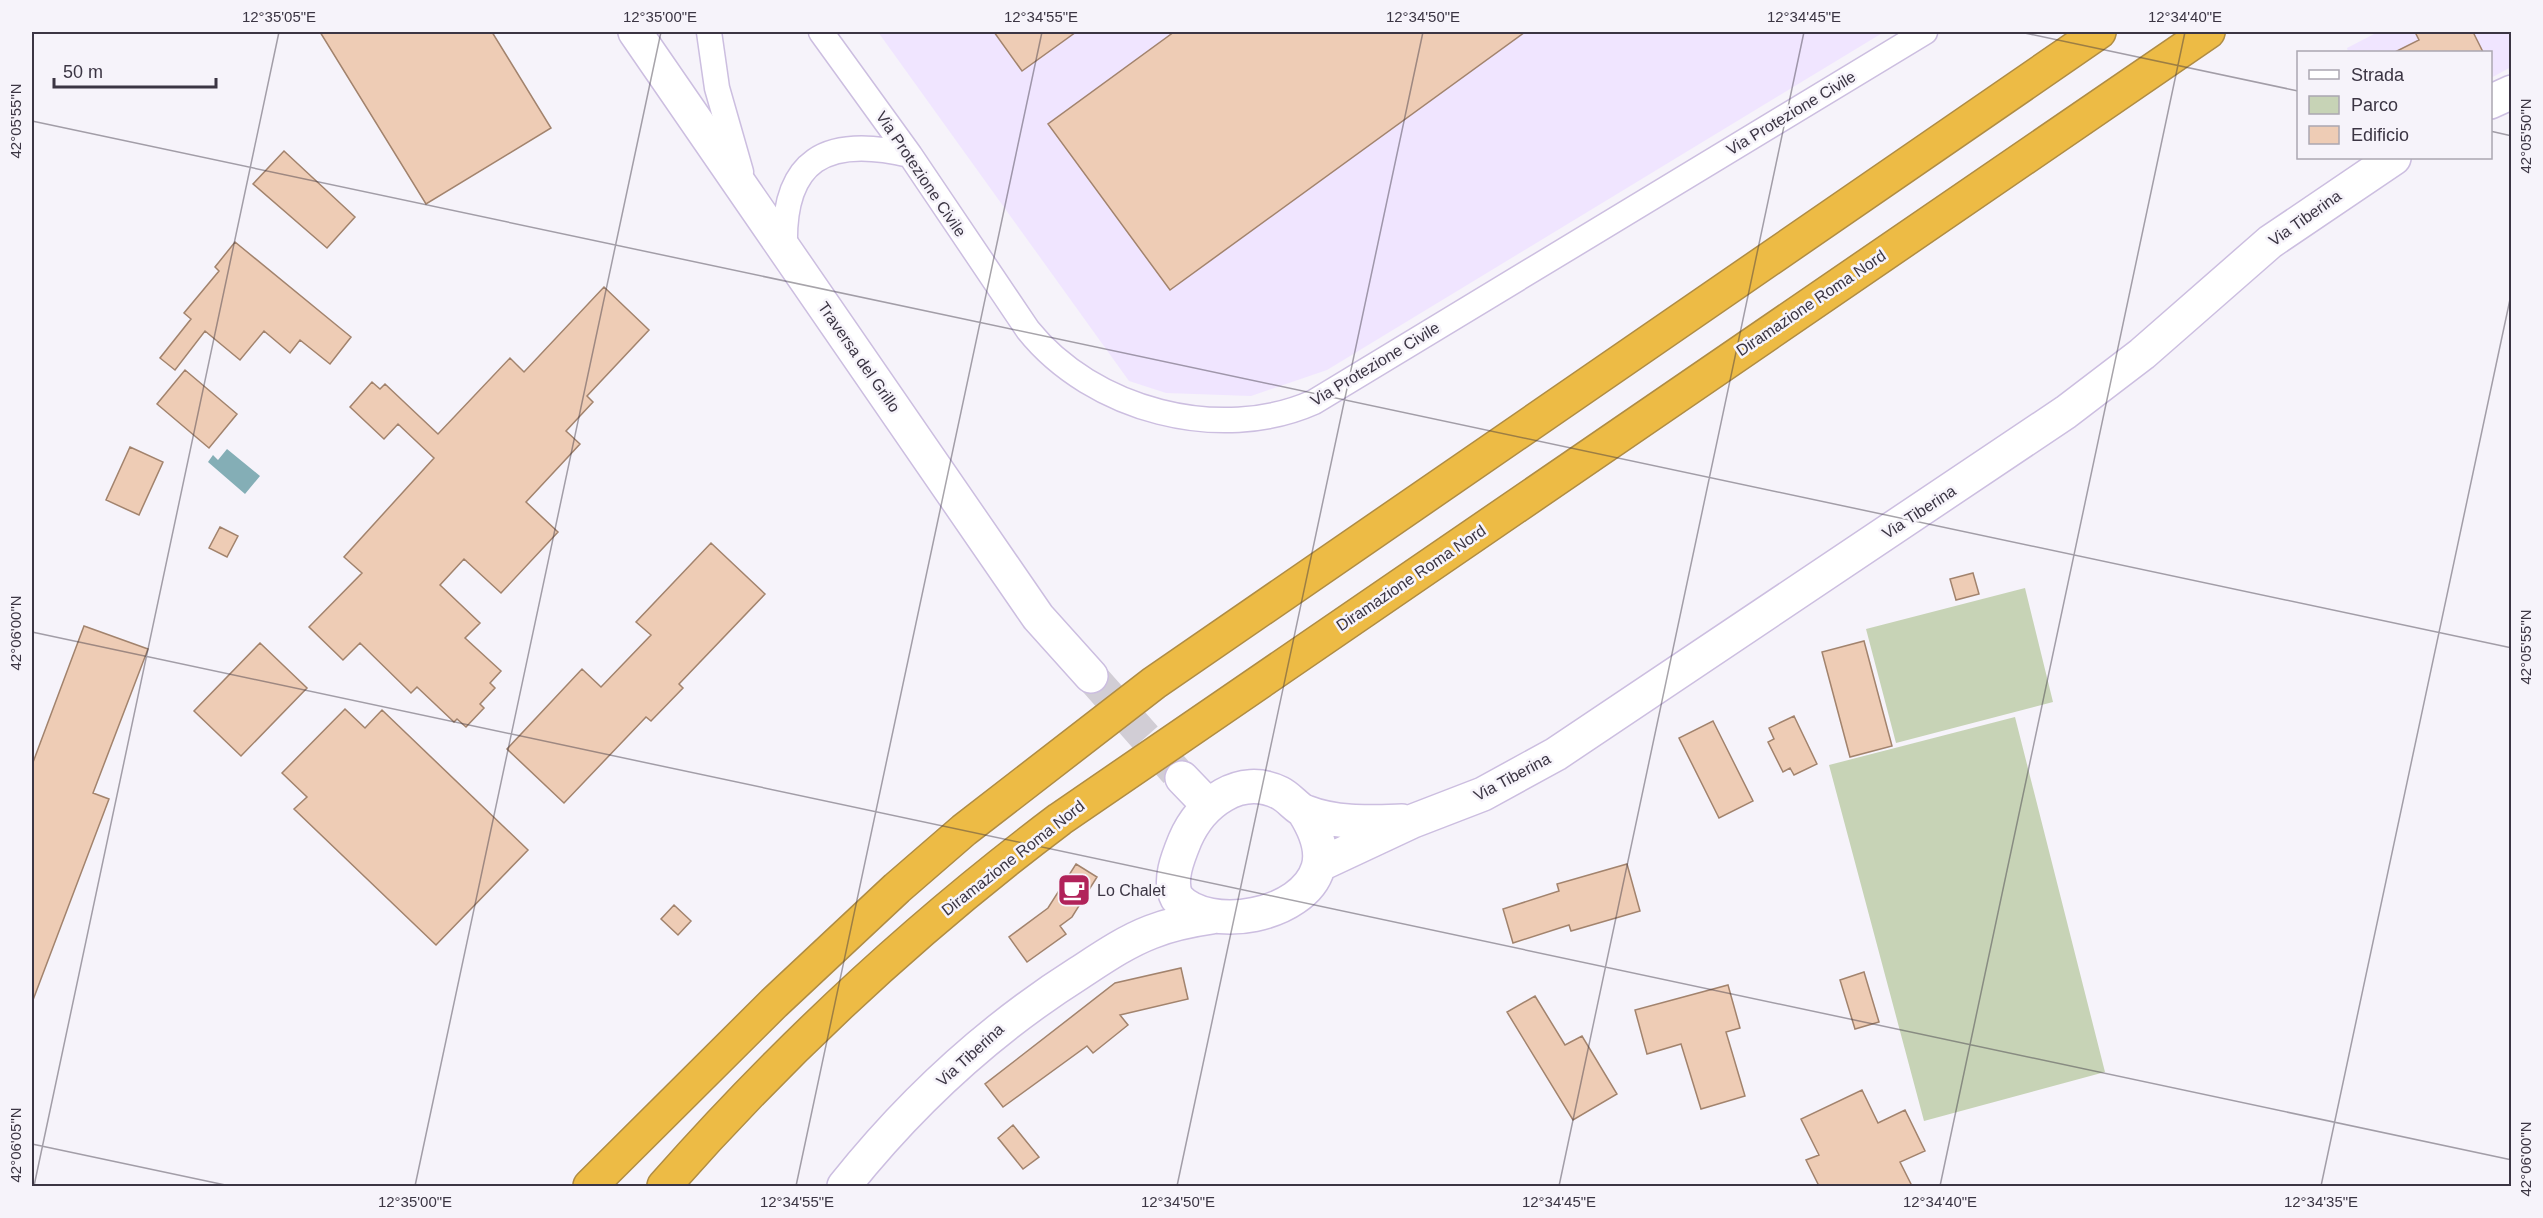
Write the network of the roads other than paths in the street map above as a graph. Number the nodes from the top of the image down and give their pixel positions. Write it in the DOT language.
graph roads {
  1 [pos="635,32"];
  2 [pos="709,32"];
  3 [pos="821,32"];
  4 [pos="1924,32"];
  5 [pos="2099,32"];
  6 [pos="2208,32"];
  7 [pos="2511,92"];
  8 [pos="2492,101"];
  9 [pos="910,155"];
  10 [pos="2393,159"];
  11 [pos="756,207"];
  12 [pos="785,249"];
  13 [pos="1091,676"];
  14 [pos="1182,778"];
  15 [pos="1208,805"];
  16 [pos="1304,812"];
  17 [pos="1413,821"];
  18 [pos="1319,865"];
  19 [pos="1173,879"];
  20 [pos="1212,917"];
  21 [pos="1118,948"];
  22 [pos="590,1186"];
  23 [pos="664,1186"];
  24 [pos="844,1186"];
  1 -- 11 [label="main road, Traversa del Grillo"];
  2 -- 11 [label="street"];
  3 -- 9 [label="street, Via Protezione Civile"];
  4 -- 9 [label="street, Via Protezione Civile"];
  5 -- 22 [label="highway"];
  6 -- 23 [label="highway, Diramazione Roma Nord"];
  7 -- 8 [label="main road"];
  9 -- 12 [label="street"];
  10 -- 17 [label="main road, Via Tiberina"];
  11 -- 12 [label="main road, Traversa del Grillo"];
  12 -- 13 [label="main road, Traversa del Grillo"];
  14 -- 15 [label="main road"];
  15 -- 16 [label="main road, Via Tiberina"];
  15 -- 19 [label="main road, Via Tiberina"];
  16 -- 17 [label="main road, Via Tiberina"];
  16 -- 18 [label="main road, Via Tiberina"];
  17 -- 18 [label="main road, Via Tiberina"];
  18 -- 20 [label="main road, Via Tiberina"];
  19 -- 20 [label="main road, Via Tiberina"];
  19 -- 21 [label="main road, Via Tiberina"];
  20 -- 21 [label="main road, Via Tiberina"];
  21 -- 24 [label="main road, Via Tiberina"];
}
